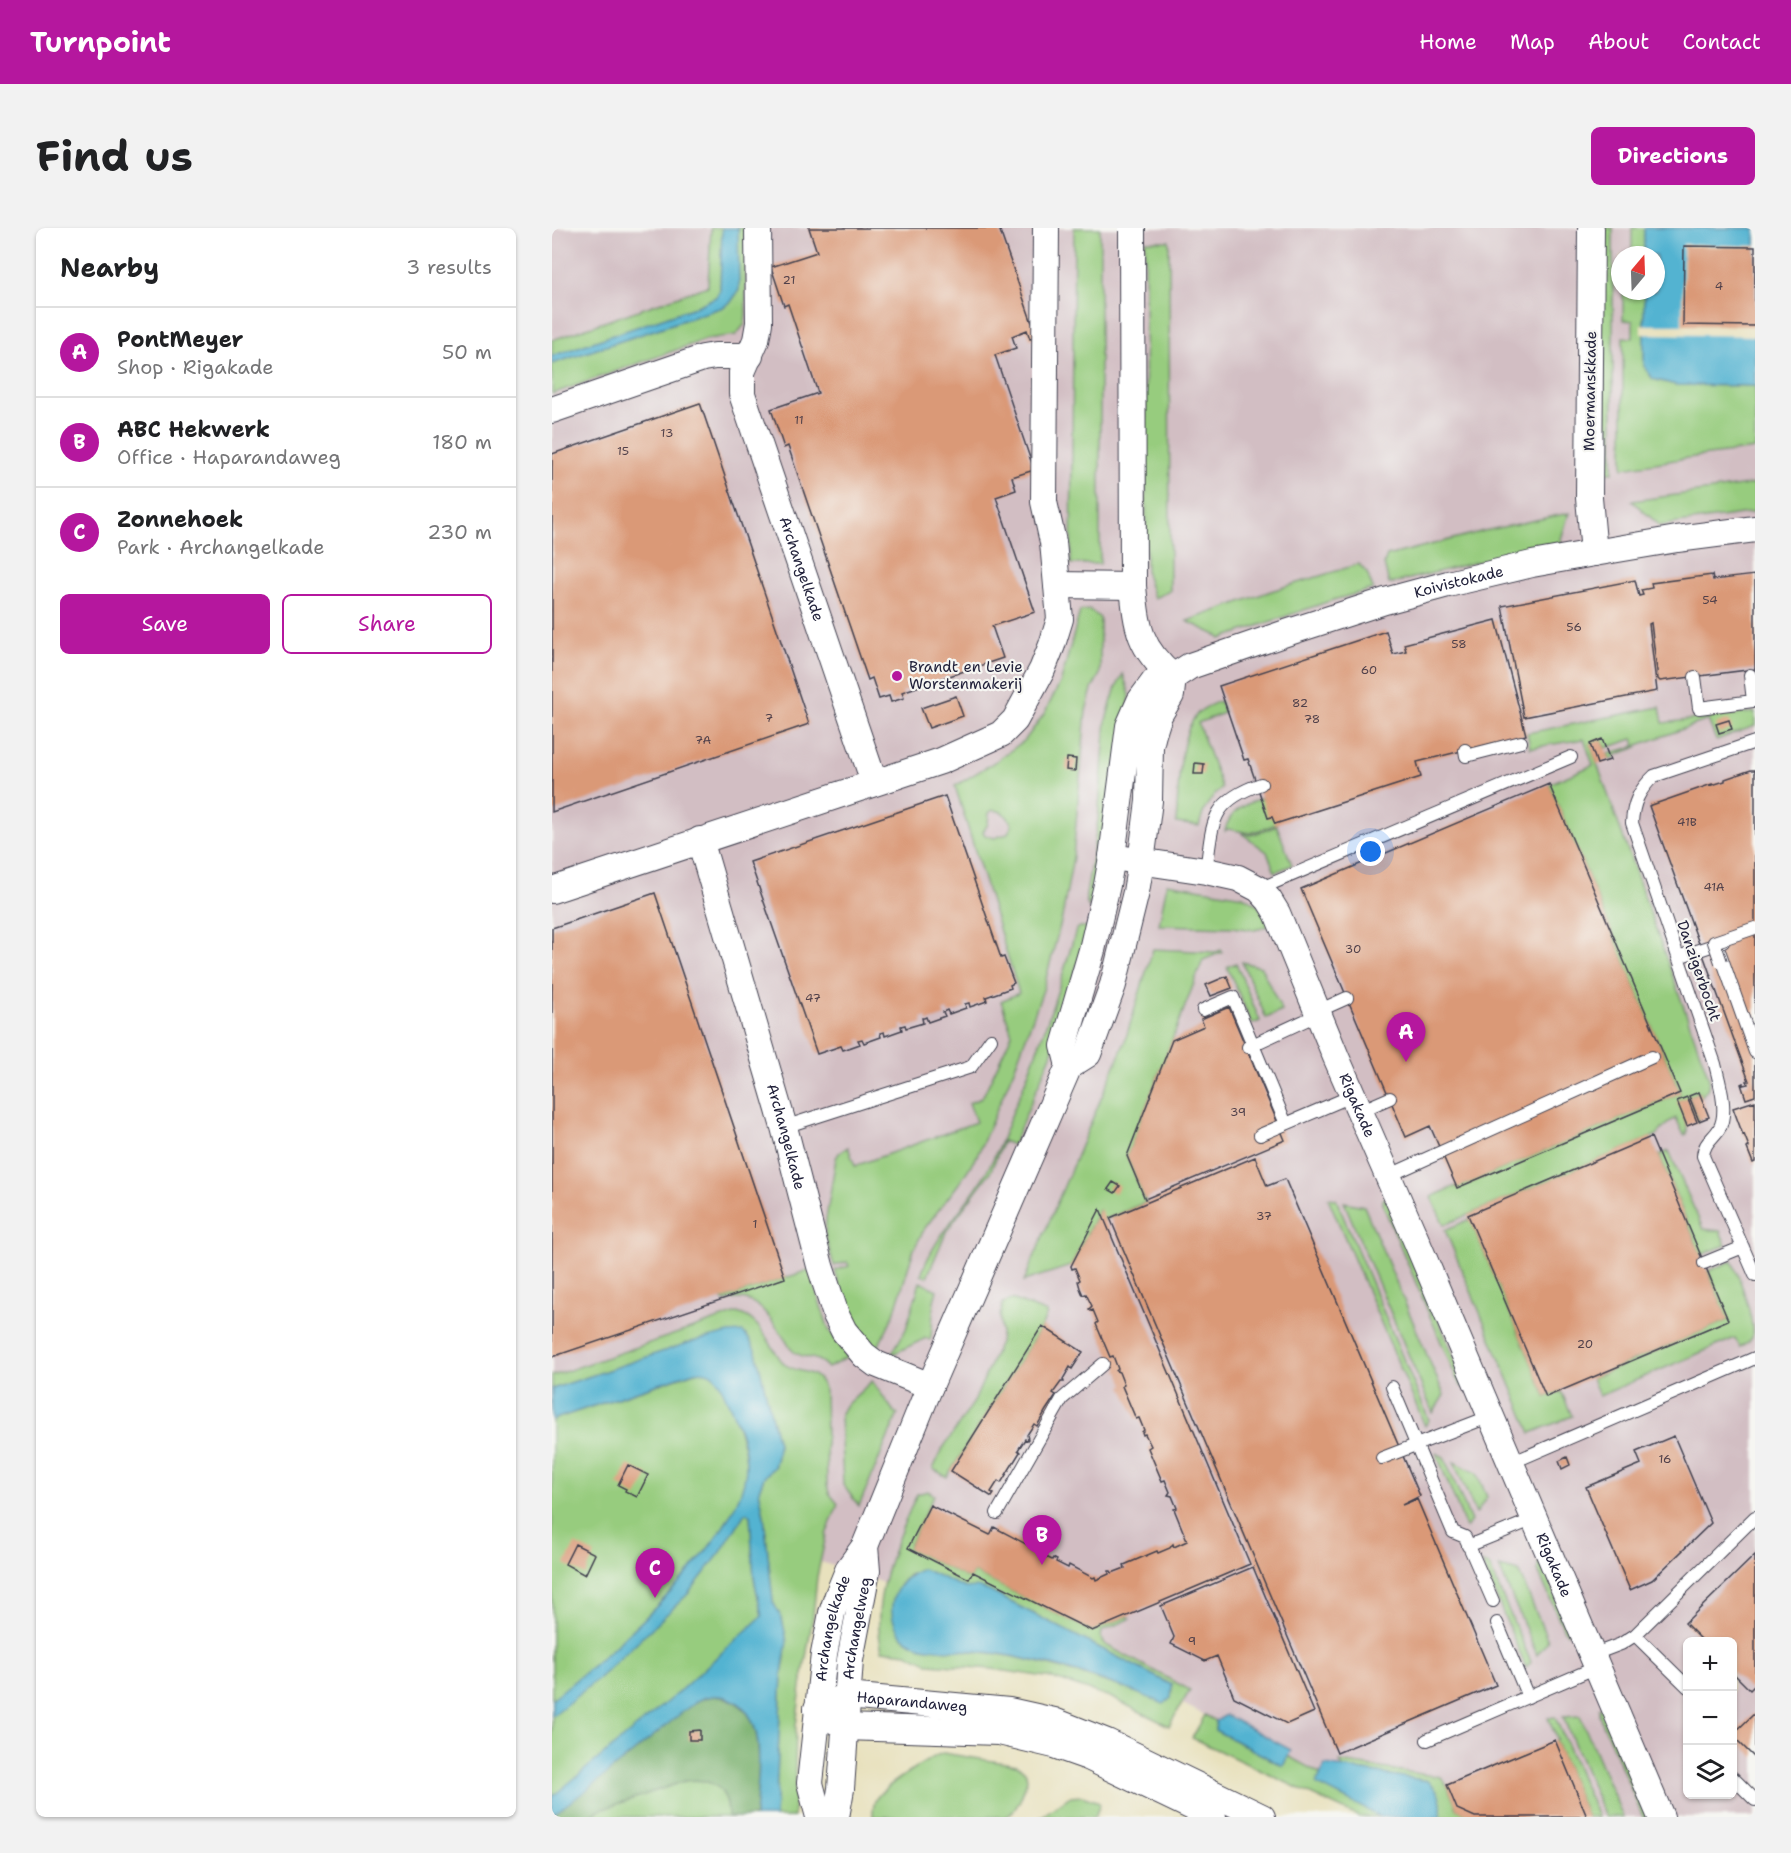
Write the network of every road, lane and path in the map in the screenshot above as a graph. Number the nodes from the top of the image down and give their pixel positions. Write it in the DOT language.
graph roads {
  1 [pos="758,228"];
  2 [pos="1046,228"];
  3 [pos="1132,228"];
  4 [pos="1591,228"];
  5 [pos="750,356"];
  6 [pos="552,410"];
  7 [pos="1755,529"];
  8 [pos="1594,553"];
  9 [pos="1057,585"];
  10 [pos="1133,586"];
  11 [pos="1750,675"];
  12 [pos="1695,677"];
  13 [pos="1173,678"];
  14 [pos="1521,742"];
  15 [pos="1755,742"];
  16 [pos="1465,750"];
  17 [pos="1570,757"];
  18 [pos="874,782"];
  19 [pos="1261,784"];
  20 [pos="700,840"];
  21 [pos="1112,856"];
  22 [pos="1141,862"];
  23 [pos="1206,871"];
  24 [pos="1259,889"];
  25 [pos="552,890"];
  26 [pos="1755,929"];
  27 [pos="1717,944"];
  28 [pos="1678,957"];
  29 [pos="1721,962"];
  30 [pos="1347,998"];
  31 [pos="1203,1010"];
  32 [pos="1318,1012"];
  33 [pos="991,1039"];
  34 [pos="1250,1046"];
  35 [pos="1755,1052"];
  36 [pos="1652,1056"];
  37 [pos="1069,1066"];
  38 [pos="1390,1098"];
  39 [pos="1357,1103"];
  40 [pos="1286,1124"];
  41 [pos="784,1127"];
  42 [pos="1260,1135"];
  43 [pos="1388,1176"];
  44 [pos="1743,1247"];
  45 [pos="1704,1263"];
  46 [pos="1755,1275"];
  47 [pos="1755,1358"];
  48 [pos="1103,1364"];
  49 [pos="930,1386"];
  50 [pos="1392,1387"];
  51 [pos="1491,1416"];
  52 [pos="1416,1445"];
  53 [pos="1382,1458"];
  54 [pos="1511,1463"];
  55 [pos="997,1513"];
  56 [pos="1755,1516"];
  57 [pos="1534,1519"];
  58 [pos="865,1546"];
  59 [pos="1468,1546"];
  60 [pos="1493,1601"];
  61 [pos="1497,1623"];
  62 [pos="1635,1635"];
  63 [pos="1595,1661"];
  64 [pos="1683,1682"];
  65 [pos="847,1696"];
  66 [pos="1528,1697"];
  67 [pos="817,1709"];
  68 [pos="845,1727"];
  69 [pos="1427,1740"];
  70 [pos="1737,1782"];
  71 [pos="1755,1800"];
  72 [pos="819,1817"];
  73 [pos="836,1817"];
  74 [pos="1213,1817"];
  75 [pos="1262,1817"];
  76 [pos="1661,1817"];
  1 -- 5 [label="street, Archangelkade"];
  2 -- 9 [label="street"];
  3 -- 10 [label="street"];
  4 -- 8 [label="street, Moermanskkade"];
  5 -- 6 [label="street"];
  5 -- 18 [label="street, Archangelkade"];
  7 -- 8 [label="street, Koivistokade"];
  8 -- 13 [label="street, Koivistokade"];
  9 -- 10 [label="street"];
  9 -- 18 [label="street"];
  10 -- 13 [label="street"];
  11 -- 12 [label="lane"];
  13 -- 21 [label="street, Archangelkade"];
  13 -- 22 [label="street, Archangelkade"];
  14 -- 16 [label="lane"];
  15 -- 28 [label="lane, Danzigerbocht"];
  17 -- 24 [label="lane"];
  18 -- 20 [label="street"];
  19 -- 23 [label="lane"];
  20 -- 25 [label="street"];
  20 -- 41 [label="street, Archangelkade"];
  21 -- 22 [label="street"];
  21 -- 37 [label="street, Archangelkade"];
  22 -- 23 [label="street"];
  22 -- 37 [label="street, Archangelkade"];
  23 -- 24 [label="street"];
  24 -- 32 [label="street, Rigakade"];
  26 -- 27 [label="lane"];
  26 -- 29 [label="lane, bridge"];
  27 -- 28 [label="lane"];
  27 -- 35 [label="lane"];
  28 -- 44 [label="lane, Danzigerbocht"];
  30 -- 32 [label="lane"];
  31 -- 34 [label="lane"];
  32 -- 34 [label="lane"];
  32 -- 39 [label="street, Rigakade"];
  33 -- 41 [label="lane"];
  34 -- 40 [label="lane"];
  36 -- 43 [label="lane"];
  37 -- 49 [label="street, Archangelkade"];
  38 -- 39 [label="lane"];
  39 -- 40 [label="lane"];
  39 -- 43 [label="street, Rigakade"];
  40 -- 42 [label="lane"];
  41 -- 49 [label="street, Archangelkade"];
  43 -- 51 [label="street, Rigakade"];
  44 -- 45 [label="lane"];
  44 -- 46 [label="lane, Danzigerbocht"];
  47 -- 54 [label="lane"];
  48 -- 55 [label="lane"];
  49 -- 58 [label="street, Archangelkade"];
  50 -- 52 [label="lane"];
  51 -- 52 [label="lane"];
  51 -- 54 [label="street, Rigakade"];
  52 -- 53 [label="lane"];
  52 -- 59 [label="lane"];
  54 -- 57 [label="street, Rigakade"];
  56 -- 62 [label="lane"];
  57 -- 59 [label="lane"];
  57 -- 63 [label="street, Rigakade"];
  58 -- 65 [label="street, Archangelweg"];
  58 -- 67 [label="street, Archangelkade"];
  59 -- 60 [label="lane"];
  61 -- 66 [label="lane"];
  62 -- 63 [label="lane"];
  62 -- 64 [label="lane"];
  63 -- 66 [label="lane"];
  63 -- 76 [label="street, Rigakade"];
  65 -- 67 [label="street, Haparandaweg"];
  65 -- 68 [label="street, Archangelweg"];
  65 -- 75 [label="street, Haparandaweg"];
  66 -- 69 [label="lane"];
  67 -- 68 [label="street"];
  67 -- 72 [label="street"];
  68 -- 73 [label="street, Archangelweg"];
  68 -- 74 [label="street, Haparandaweg"];
  70 -- 71 [label="lane"];
}
